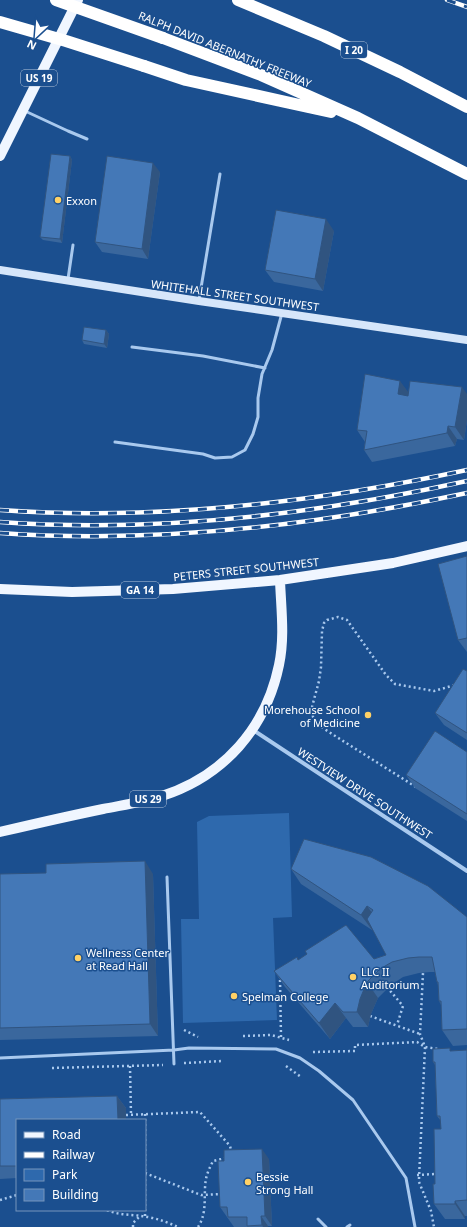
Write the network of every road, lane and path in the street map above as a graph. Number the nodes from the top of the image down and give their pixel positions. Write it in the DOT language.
graph roads {
  1 [pos="56,0"];
  2 [pos="78,0"];
  3 [pos="238,0"];
  4 [pos="0,22"];
  5 [pos="467,107"];
  6 [pos="23,110"];
  7 [pos="358,118"];
  8 [pos="87,139"];
  9 [pos="0,156"];
  10 [pos="220,174"];
  11 [pos="467,174"];
  12 [pos="73,245"];
  13 [pos="0,270"];
  14 [pos="68,280"];
  15 [pos="199,301"];
  16 [pos="282,313"];
  17 [pos="467,340"];
  18 [pos="132,347"];
  19 [pos="265,368"];
  20 [pos="115,442"];
  21 [pos="467,546"];
  22 [pos="280,580"];
  23 [pos="0,589"];
  24 [pos="460,683"];
  25 [pos="252,730"];
  26 [pos="417,788"];
  27 [pos="0,832"];
  28 [pos="467,871"];
  29 [pos="167,878"];
  30 [pos="423,973"];
  31 [pos="287,975"];
  32 [pos="387,987"];
  33 [pos="370,1016"];
  34 [pos="397,1025"];
  35 [pos="420,1034"];
  36 [pos="281,1037"];
  37 [pos="425,1047"];
  38 [pos="174,1050"];
  39 [pos="440,1050"];
  40 [pos="312,1052"];
  41 [pos="0,1058"];
  42 [pos="229,1061"];
  43 [pos="282,1062"];
  44 [pos="174,1064"];
  45 [pos="130,1066"];
  46 [pos="45,1069"];
  47 [pos="301,1076"];
  48 [pos="145,1114"];
  49 [pos="126,1115"];
  50 [pos="131,1115"];
  51 [pos="145,1119"];
  52 [pos="146,1173"];
  53 [pos="438,1174"];
  54 [pos="417,1175"];
  55 [pos="418,1182"];
  56 [pos="205,1194"];
  57 [pos="226,1194"];
  58 [pos="16,1195"];
  59 [pos="0,1200"];
  60 [pos="111,1211"];
  61 [pos="145,1211"];
  62 [pos="140,1216"];
  63 [pos="145,1216"];
  64 [pos="318,1219"];
  65 [pos="133,1227"];
  66 [pos="178,1227"];
  67 [pos="198,1227"];
  68 [pos="326,1227"];
  69 [pos="415,1227"];
  1 -- 7 [label="highway, RALPH DAVID ABERNATHY FREEWAY, bridge"];
  2 -- 6 [label="main road, US 19"];
  3 -- 5 [label="highway, I 20"];
  4 -- 7 [label="highway, bridge"];
  6 -- 8 [label="lane"];
  6 -- 9 [label="main road, US 19"];
  7 -- 11 [label="highway, RALPH DAVID ABERNATHY FREEWAY"];
  10 -- 15 [label="lane"];
  12 -- 14 [label="lane"];
  13 -- 14 [label="main road, WHITEHALL STREET SOUTHWEST"];
  14 -- 15 [label="main road, WHITEHALL STREET SOUTHWEST"];
  15 -- 16 [label="main road, WHITEHALL STREET SOUTHWEST"];
  16 -- 17 [label="main road, WHITEHALL STREET SOUTHWEST"];
  16 -- 19 [label="lane"];
  18 -- 19 [label="lane"];
  19 -- 20 [label="lane"];
  21 -- 22 [label="main road, PETERS STREET SOUTHWEST"];
  22 -- 23 [label="main road, PETERS STREET SOUTHWEST / GA 14"];
  22 -- 25 [label="main road, US 29"];
  24 -- 26 [label="path"];
  25 -- 27 [label="main road, US 29"];
  25 -- 28 [label="street, WESTVIEW DRIVE SOUTHWEST"];
  29 -- 38 [label="lane"];
  30 -- 35 [label="path"];
  31 -- 36 [label="path"];
  32 -- 34 [label="path"];
  33 -- 34 [label="path"];
  34 -- 35 [label="path"];
  35 -- 37 [label="path"];
  37 -- 39 [label="path"];
  37 -- 40 [label="path"];
  37 -- 54 [label="path"];
  38 -- 41 [label="lane"];
  38 -- 44 [label="lane"];
  38 -- 69 [label="lane"];
  42 -- 44 [label="path"];
  43 -- 47 [label="path"];
  44 -- 45 [label="path"];
  45 -- 46 [label="path"];
  45 -- 50 [label="path"];
  48 -- 50 [label="path"];
  48 -- 51 [label="path"];
  48 -- 56 [label="path"];
  49 -- 50 [label="path"];
  52 -- 56 [label="path"];
  53 -- 54 [label="path"];
  54 -- 55 [label="path"];
  56 -- 57 [label="path"];
  56 -- 67 [label="path"];
  58 -- 59 [label="path"];
  60 -- 62 [label="path"];
  61 -- 63 [label="path"];
  62 -- 63 [label="path"];
  62 -- 65 [label="path"];
  63 -- 66 [label="path"];
  64 -- 68 [label="lane"];
}
